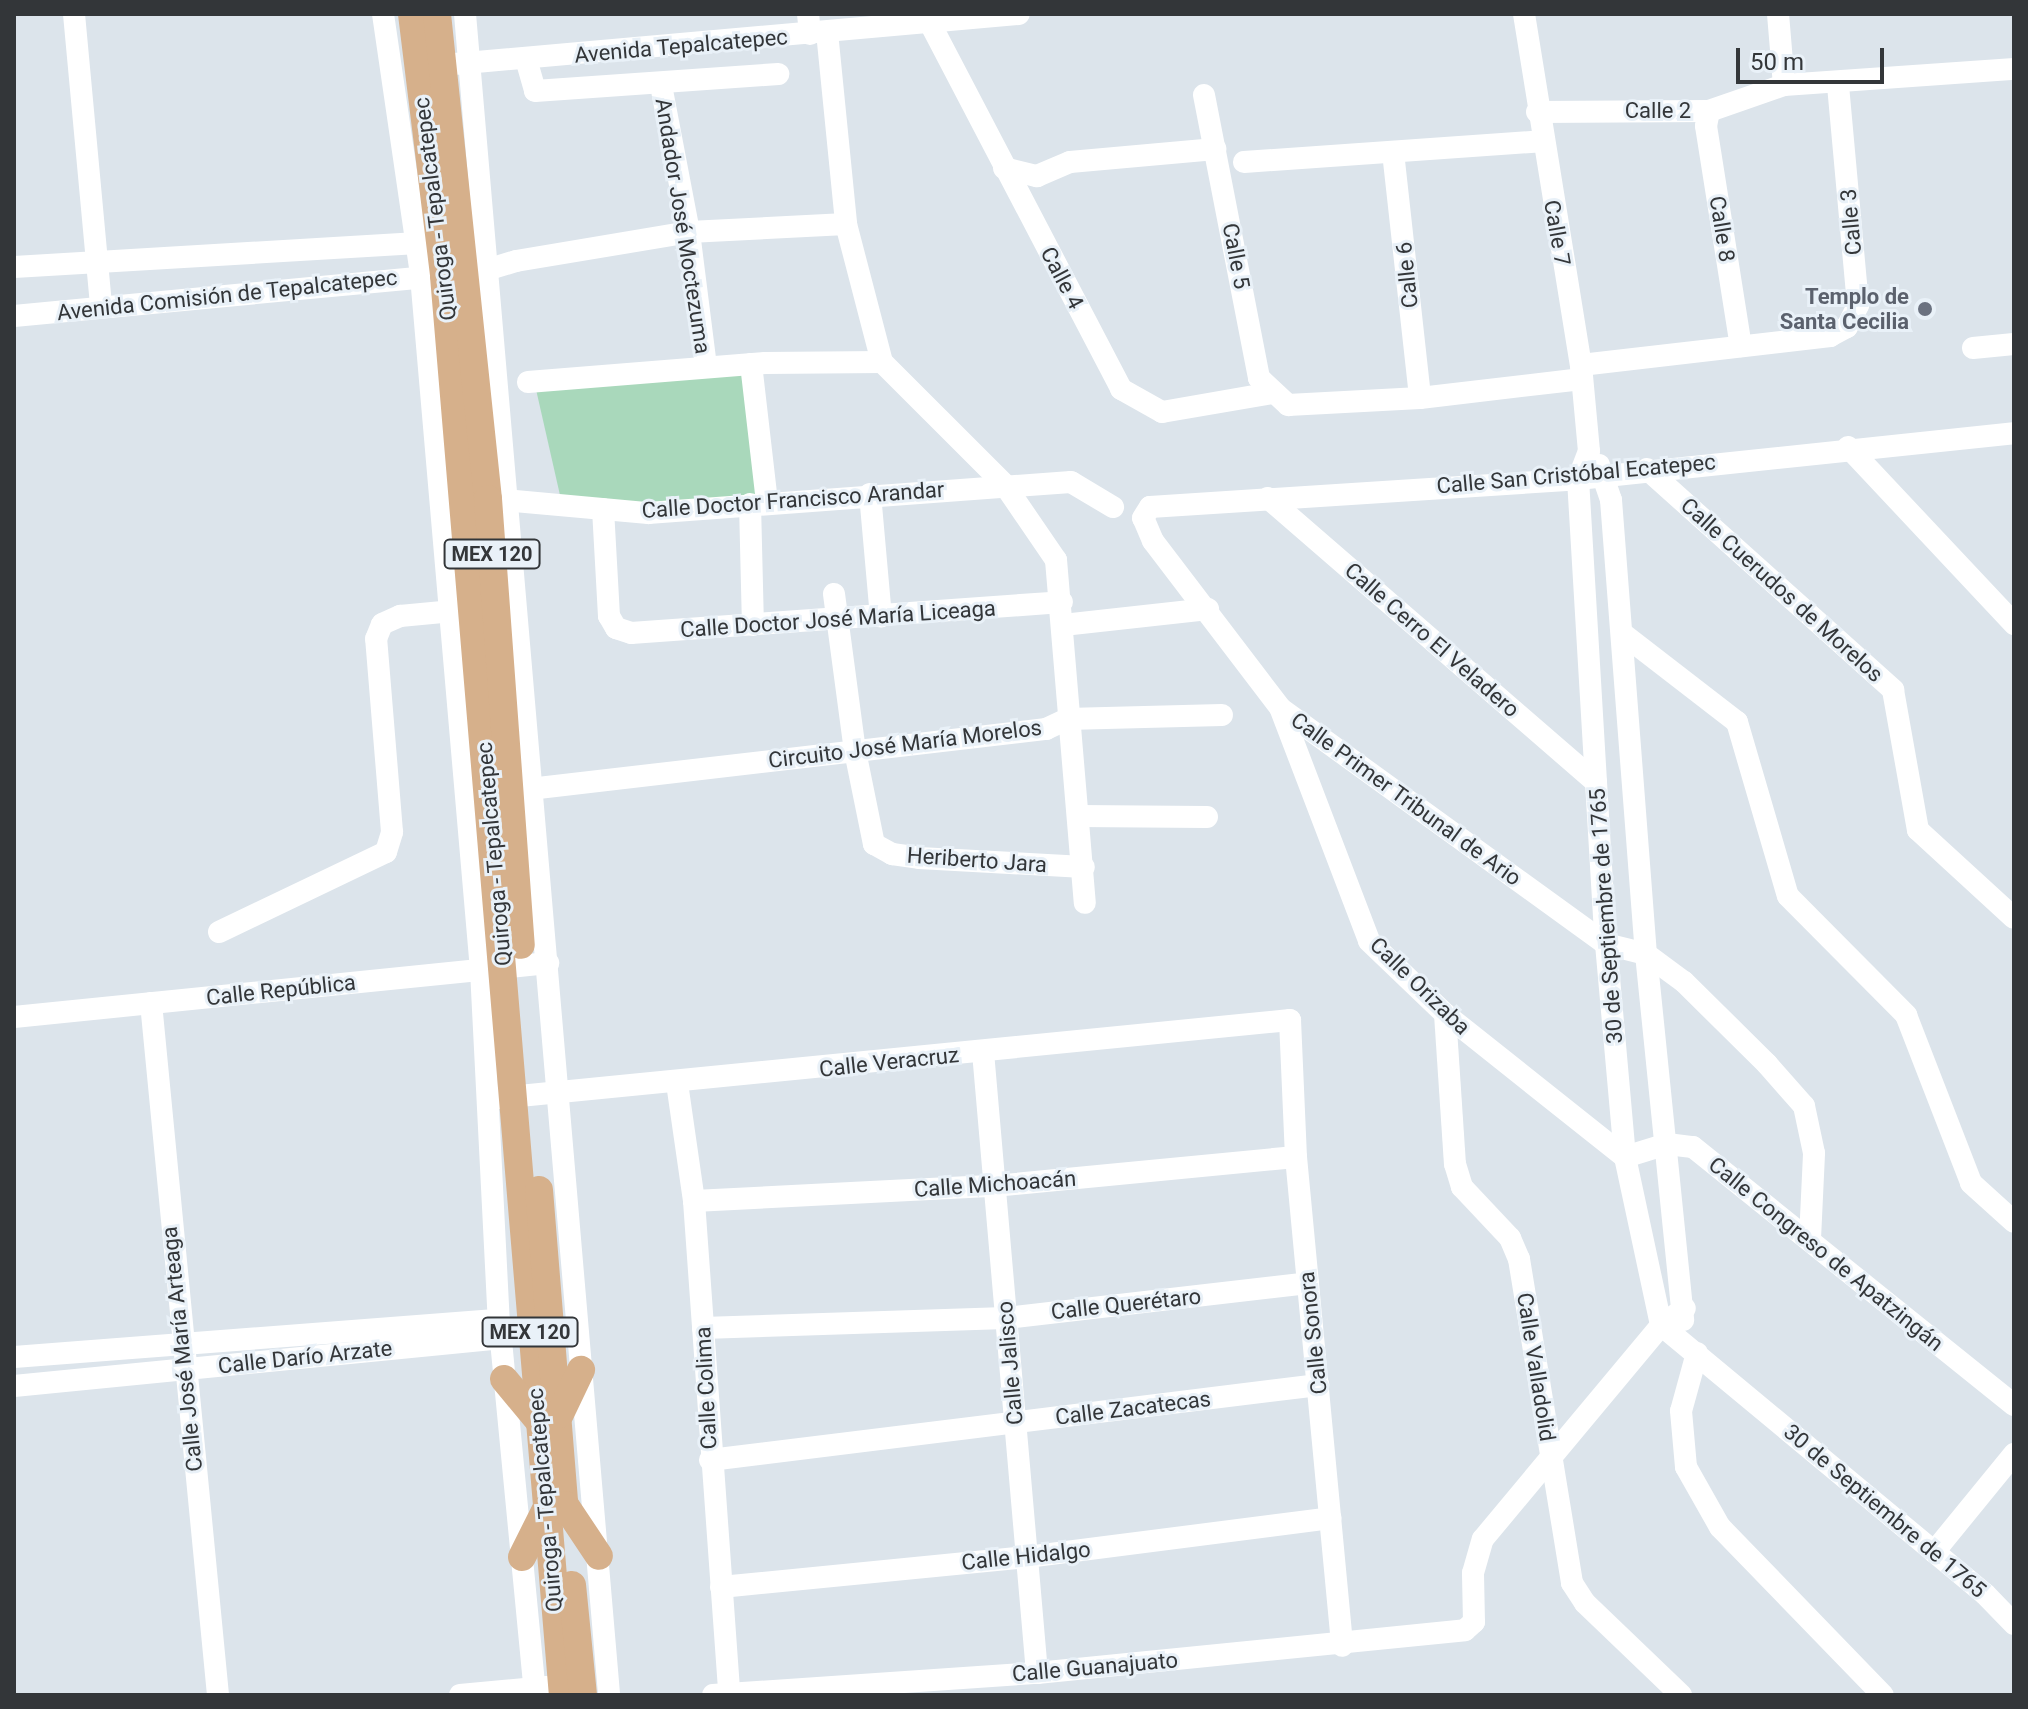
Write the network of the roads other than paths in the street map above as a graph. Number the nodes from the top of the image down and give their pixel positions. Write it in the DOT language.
graph roads {
  1 [pos="74,14"];
  2 [pos="383,14"];
  3 [pos="412,14"];
  4 [pos="437,14"];
  5 [pos="465,14"];
  6 [pos="1019,14"];
  7 [pos="1524,14"];
  8 [pos="1778,14"];
  9 [pos="994,15"];
  10 [pos="931,25"];
  11 [pos="815,27"];
  12 [pos="526,59"];
  13 [pos="470,63"];
  14 [pos="416,66"];
  15 [pos="2014,69"];
  16 [pos="778,74"];
  17 [pos="1838,84"];
  18 [pos="661,85"];
  19 [pos="1784,85"];
  20 [pos="1204,95"];
  21 [pos="1709,111"];
  22 [pos="1537,112"];
  23 [pos="1541,141"];
  24 [pos="1215,149"];
  25 [pos="1393,152"];
  26 [pos="1244,162"];
  27 [pos="1004,168"];
  28 [pos="846,224"];
  29 [pos="689,232"];
  30 [pos="451,244"];
  31 [pos="94,259"];
  32 [pos="516,261"];
  33 [pos="14,267"];
  34 [pos="455,275"];
  35 [pos="101,307"];
  36 [pos="14,316"];
  37 [pos="2014,344"];
  38 [pos="1741,346"];
  39 [pos="1973,348"];
  40 [pos="882,362"];
  41 [pos="758,363"];
  42 [pos="706,366"];
  43 [pos="1581,372"];
  44 [pos="528,382"];
  45 [pos="1420,398"];
  46 [pos="1280,399"];
  47 [pos="2014,433"];
  48 [pos="1848,447"];
  49 [pos="1589,451"];
  50 [pos="1647,469"];
  51 [pos="1606,475"];
  52 [pos="1578,479"];
  53 [pos="1004,484"];
  54 [pos="870,494"];
  55 [pos="1268,498"];
  56 [pos="497,500"];
  57 [pos="758,504"];
  58 [pos="1113,507"];
  59 [pos="603,509"];
  60 [pos="1143,518"];
  61 [pos="834,594"];
  62 [pos="1062,602"];
  63 [pos="484,609"];
  64 [pos="1208,609"];
  65 [pos="881,617"];
  66 [pos="838,621"];
  67 [pos="2014,624"];
  68 [pos="753,625"];
  69 [pos="1063,625"];
  70 [pos="1623,634"];
  71 [pos="1281,709"];
  72 [pos="1222,715"];
  73 [pos="1067,719"];
  74 [pos="855,751"];
  75 [pos="1596,782"];
  76 [pos="523,790"];
  77 [pos="1078,816"];
  78 [pos="1207,817"];
  79 [pos="1084,867"];
  80 [pos="1085,903"];
  81 [pos="2014,918"];
  82 [pos="219,932"];
  83 [pos="1606,944"];
  84 [pos="1646,954"];
  85 [pos="514,967"];
  86 [pos="151,1003"];
  87 [pos="1445,1014"];
  88 [pos="14,1017"];
  89 [pos="1290,1020"];
  90 [pos="983,1052"];
  91 [pos="677,1083"];
  92 [pos="522,1096"];
  93 [pos="1667,1144"];
  94 [pos="1296,1157"];
  95 [pos="1625,1157"];
  96 [pos="994,1186"];
  97 [pos="694,1201"];
  98 [pos="2014,1222"];
  99 [pos="1810,1239"];
  100 [pos="1308,1283"];
  101 [pos="1685,1308"];
  102 [pos="1006,1318"];
  103 [pos="1661,1325"];
  104 [pos="703,1328"];
  105 [pos="500,1329"];
  106 [pos="180,1344"];
  107 [pos="1689,1345"];
  108 [pos="14,1357"];
  109 [pos="183,1369"];
  110 [pos="581,1370"];
  111 [pos="504,1379"];
  112 [pos="1318,1385"];
  113 [pos="14,1386"];
  114 [pos="2014,1405"];
  115 [pos="548,1420"];
  116 [pos="1015,1423"];
  117 [pos="2014,1454"];
  118 [pos="1551,1456"];
  119 [pos="710,1460"];
  120 [pos="555,1507"];
  121 [pos="1331,1518"];
  122 [pos="1934,1552"];
  123 [pos="599,1556"];
  124 [pos="522,1557"];
  125 [pos="1027,1557"];
  126 [pos="721,1587"];
  127 [pos="2014,1624"];
  128 [pos="1342,1646"];
  129 [pos="1037,1673"];
  130 [pos="572,1690"];
  131 [pos="721,1694"];
  132 [pos="218,1695"];
  133 [pos="460,1695"];
  134 [pos="1681,1695"];
  135 [pos="1883,1695"];
  1 -- 31 [label="street"];
  2 -- 14 [label="street"];
  3 -- 14 [label="main road, Quiroga - Tepalcatepec / MEX 120"];
  4 -- 14 [label="main road, Quiroga - Tepalcatepec / MEX 120"];
  5 -- 13 [label="street"];
  6 -- 9 [label="street, Avenida Tepalcatepec"];
  7 -- 22 [label="street, Calle 7"];
  8 -- 19 [label="street"];
  9 -- 10 [label="street, Avenida Tepalcatepec"];
  10 -- 11 [label="street, Avenida Tepalcatepec"];
  10 -- 27 [label="street, Calle 4"];
  11 -- 12 [label="street, Avenida Tepalcatepec"];
  11 -- 28 [label="street"];
  12 -- 13 [label="street, Avenida Tepalcatepec"];
  12 -- 18 [label="street"];
  13 -- 14 [label="street, Avenida Tepalcatepec"];
  13 -- 30 [label="street"];
  14 -- 30 [label="main road, Quiroga - Tepalcatepec / MEX 120"];
  14 -- 30 [label="street"];
  15 -- 17 [label="street, Calle 2"];
  16 -- 18 [label="street"];
  17 -- 19 [label="street, Calle 2"];
  17 -- 38 [label="street, Calle 3"];
  18 -- 29 [label="street, Andador José Moctezuma"];
  19 -- 21 [label="street, Calle 2"];
  20 -- 24 [label="street, Calle 5"];
  21 -- 22 [label="street, Calle 2"];
  21 -- 38 [label="street, Calle 8"];
  22 -- 23 [label="street, Calle 7"];
  23 -- 25 [label="street"];
  23 -- 43 [label="street, Calle 7"];
  24 -- 27 [label="street"];
  24 -- 46 [label="street, Calle 5"];
  25 -- 26 [label="street"];
  25 -- 45 [label="street, Calle 6"];
  27 -- 46 [label="street, Calle 4"];
  28 -- 29 [label="street, Avenida Comisión de Tepalcatepec"];
  28 -- 40 [label="street"];
  29 -- 32 [label="street, Avenida Comisión de Tepalcatepec"];
  29 -- 42 [label="street, Andador José Moctezuma"];
  30 -- 31 [label="street, Avenida Comisión de Tepalcatepec"];
  30 -- 32 [label="street"];
  30 -- 34 [label="main road, Quiroga - Tepalcatepec / MEX 120"];
  30 -- 34 [label="street"];
  31 -- 33 [label="street, Avenida Comisión de Tepalcatepec"];
  31 -- 35 [label="street"];
  32 -- 34 [label="street, Avenida Comisión de Tepalcatepec"];
  34 -- 35 [label="street, Avenida Comisión de Tepalcatepec"];
  34 -- 56 [label="main road, Quiroga - Tepalcatepec / MEX 120"];
  34 -- 63 [label="main road, Quiroga - Tepalcatepec / MEX 120"];
  35 -- 36 [label="street, Avenida Comisión de Tepalcatepec"];
  37 -- 39 [label="street"];
  38 -- 43 [label="street, Calle 3"];
  40 -- 41 [label="street"];
  40 -- 53 [label="street, Circuito José María Morelos"];
  41 -- 42 [label="street"];
  41 -- 57 [label="street"];
  42 -- 44 [label="street"];
  43 -- 45 [label="street, Calle 3"];
  43 -- 49 [label="street, Calle 7"];
  45 -- 46 [label="street, Calle 3"];
  47 -- 48 [label="street, Calle San Cristóbal Ecatepec"];
  48 -- 50 [label="street, Calle San Cristóbal Ecatepec"];
  48 -- 67 [label="street"];
  49 -- 51 [label="street, Calle 7"];
  49 -- 52 [label="street, Calle 7"];
  50 -- 51 [label="street, Calle San Cristóbal Ecatepec"];
  50 -- 81 [label="street, Calle Cuerudos de Morelos"];
  51 -- 52 [label="street, Calle San Cristóbal Ecatepec"];
  51 -- 70 [label="street, 30 de Septiembre de 1765"];
  52 -- 55 [label="street, Calle San Cristóbal Ecatepec"];
  52 -- 75 [label="street, 30 de Septiembre de 1765"];
  53 -- 54 [label="street, Calle Doctor Francisco Arandar"];
  53 -- 58 [label="street, Calle Doctor Francisco Arandar"];
  53 -- 62 [label="street, Circuito José María Morelos"];
  54 -- 57 [label="street, Calle Doctor Francisco Arandar"];
  54 -- 65 [label="street"];
  55 -- 60 [label="street, Calle San Cristóbal Ecatepec"];
  55 -- 75 [label="street, Calle Cerro El Veladero"];
  56 -- 59 [label="street, Calle Doctor Francisco Arandar"];
  56 -- 63 [label="main road, Quiroga - Tepalcatepec / MEX 120"];
  57 -- 59 [label="street, Calle Doctor Francisco Arandar"];
  57 -- 68 [label="street"];
  59 -- 68 [label="street, Calle Doctor José María Liceaga"];
  60 -- 64 [label="street, Calle Primer Tribunal de Ario"];
  61 -- 66 [label="street"];
  62 -- 65 [label="street, Calle Doctor José María Liceaga"];
  62 -- 69 [label="street, Circuito José María Morelos"];
  63 -- 76 [label="main road, Quiroga - Tepalcatepec / MEX 120"];
  63 -- 82 [label="street"];
  63 -- 85 [label="main road, Quiroga - Tepalcatepec / MEX 120"];
  64 -- 69 [label="street"];
  64 -- 71 [label="street, Calle Primer Tribunal de Ario"];
  65 -- 66 [label="street, Calle Doctor José María Liceaga"];
  66 -- 68 [label="street, Calle Doctor José María Liceaga"];
  66 -- 74 [label="street"];
  69 -- 73 [label="street, Circuito José María Morelos"];
  70 -- 84 [label="street, 30 de Septiembre de 1765"];
  70 -- 98 [label="street"];
  71 -- 83 [label="street, Calle Primer Tribunal de Ario"];
  71 -- 87 [label="street, Calle Orizaba"];
  72 -- 73 [label="street"];
  73 -- 74 [label="street, Circuito José María Morelos"];
  73 -- 77 [label="street"];
  74 -- 76 [label="street, Circuito José María Morelos"];
  74 -- 79 [label="street, Heriberto Jara"];
  75 -- 83 [label="street, 30 de Septiembre de 1765"];
  76 -- 85 [label="main road, Quiroga - Tepalcatepec / MEX 120"];
  77 -- 78 [label="street"];
  77 -- 79 [label="street"];
  79 -- 80 [label="street"];
  83 -- 84 [label="street"];
  83 -- 95 [label="street, 30 de Septiembre de 1765"];
  84 -- 93 [label="street, 30 de Septiembre de 1765"];
  84 -- 99 [label="street"];
  85 -- 86 [label="street, Calle República"];
  85 -- 92 [label="main road, Quiroga - Tepalcatepec / MEX 120"];
  85 -- 92 [label="street"];
  86 -- 88 [label="street, Calle República"];
  86 -- 106 [label="street, Calle José María Arteaga"];
  87 -- 95 [label="street, Calle Orizaba"];
  87 -- 118 [label="street, Calle Valladolid"];
  89 -- 90 [label="street, Calle Veracruz"];
  89 -- 94 [label="street, Calle Sonora"];
  90 -- 91 [label="street, Calle Veracruz"];
  90 -- 96 [label="street, Calle Jalisco"];
  91 -- 92 [label="street, Calle Veracruz"];
  91 -- 97 [label="street, Calle Colima"];
  92 -- 105 [label="street"];
  92 -- 110 [label="street"];
  92 -- 115 [label="main road, Quiroga - Tepalcatepec / MEX 120"];
  93 -- 95 [label="street"];
  93 -- 99 [label="street, Calle Congreso de Apatzingán"];
  93 -- 101 [label="street, 30 de Septiembre de 1765"];
  94 -- 96 [label="street, Calle Michoacán"];
  94 -- 100 [label="street, Calle Sonora"];
  95 -- 103 [label="street, 30 de Septiembre de 1765"];
  96 -- 97 [label="street, Calle Michoacán"];
  96 -- 102 [label="street, Calle Jalisco"];
  97 -- 104 [label="street, Calle Colima"];
  99 -- 114 [label="street, Calle Congreso de Apatzingán"];
  100 -- 102 [label="street, Calle Querétaro"];
  100 -- 112 [label="street, Calle Sonora"];
  101 -- 103 [label="street"];
  101 -- 107 [label="street, 30 de Septiembre de 1765"];
  102 -- 104 [label="street, Calle Querétaro"];
  102 -- 116 [label="street, Calle Jalisco"];
  103 -- 107 [label="street, 30 de Septiembre de 1765"];
  103 -- 118 [label="street"];
  104 -- 119 [label="street, Calle Colima"];
  105 -- 106 [label="street, Calle Darío Arzate"];
  105 -- 109 [label="street, Calle Darío Arzate"];
  105 -- 111 [label="street"];
  106 -- 108 [label="street, Calle Darío Arzate"];
  106 -- 109 [label="street, Calle José María Arteaga"];
  107 -- 122 [label="street, 30 de Septiembre de 1765"];
  107 -- 135 [label="street"];
  109 -- 113 [label="street, Calle Darío Arzate"];
  109 -- 132 [label="street, Calle José María Arteaga"];
  110 -- 115 [label="main road"];
  110 -- 123 [label="street"];
  111 -- 115 [label="main road"];
  111 -- 124 [label="street"];
  112 -- 116 [label="street, Calle Zacatecas"];
  112 -- 121 [label="street, Calle Sonora"];
  115 -- 120 [label="main road, Quiroga - Tepalcatepec / MEX 120"];
  116 -- 119 [label="street, Calle Zacatecas"];
  116 -- 125 [label="street, Calle Jalisco"];
  117 -- 122 [label="street"];
  118 -- 128 [label="street, Calle Guanajuato"];
  118 -- 134 [label="street, Calle Valladolid"];
  119 -- 126 [label="street, Calle Colima"];
  120 -- 123 [label="main road"];
  120 -- 124 [label="main road"];
  120 -- 130 [label="main road, Quiroga - Tepalcatepec / MEX 120"];
  121 -- 125 [label="street, Calle Hidalgo"];
  121 -- 128 [label="street, Calle Sonora"];
  122 -- 127 [label="street, 30 de Septiembre de 1765"];
  123 -- 130 [label="street"];
  124 -- 130 [label="street"];
  125 -- 126 [label="street, Calle Hidalgo"];
  125 -- 129 [label="street, Calle Jalisco"];
  126 -- 131 [label="street, Calle Colima"];
  128 -- 129 [label="street, Calle Guanajuato"];
  129 -- 131 [label="street, Calle Guanajuato"];
  130 -- 133 [label="street"];
}
